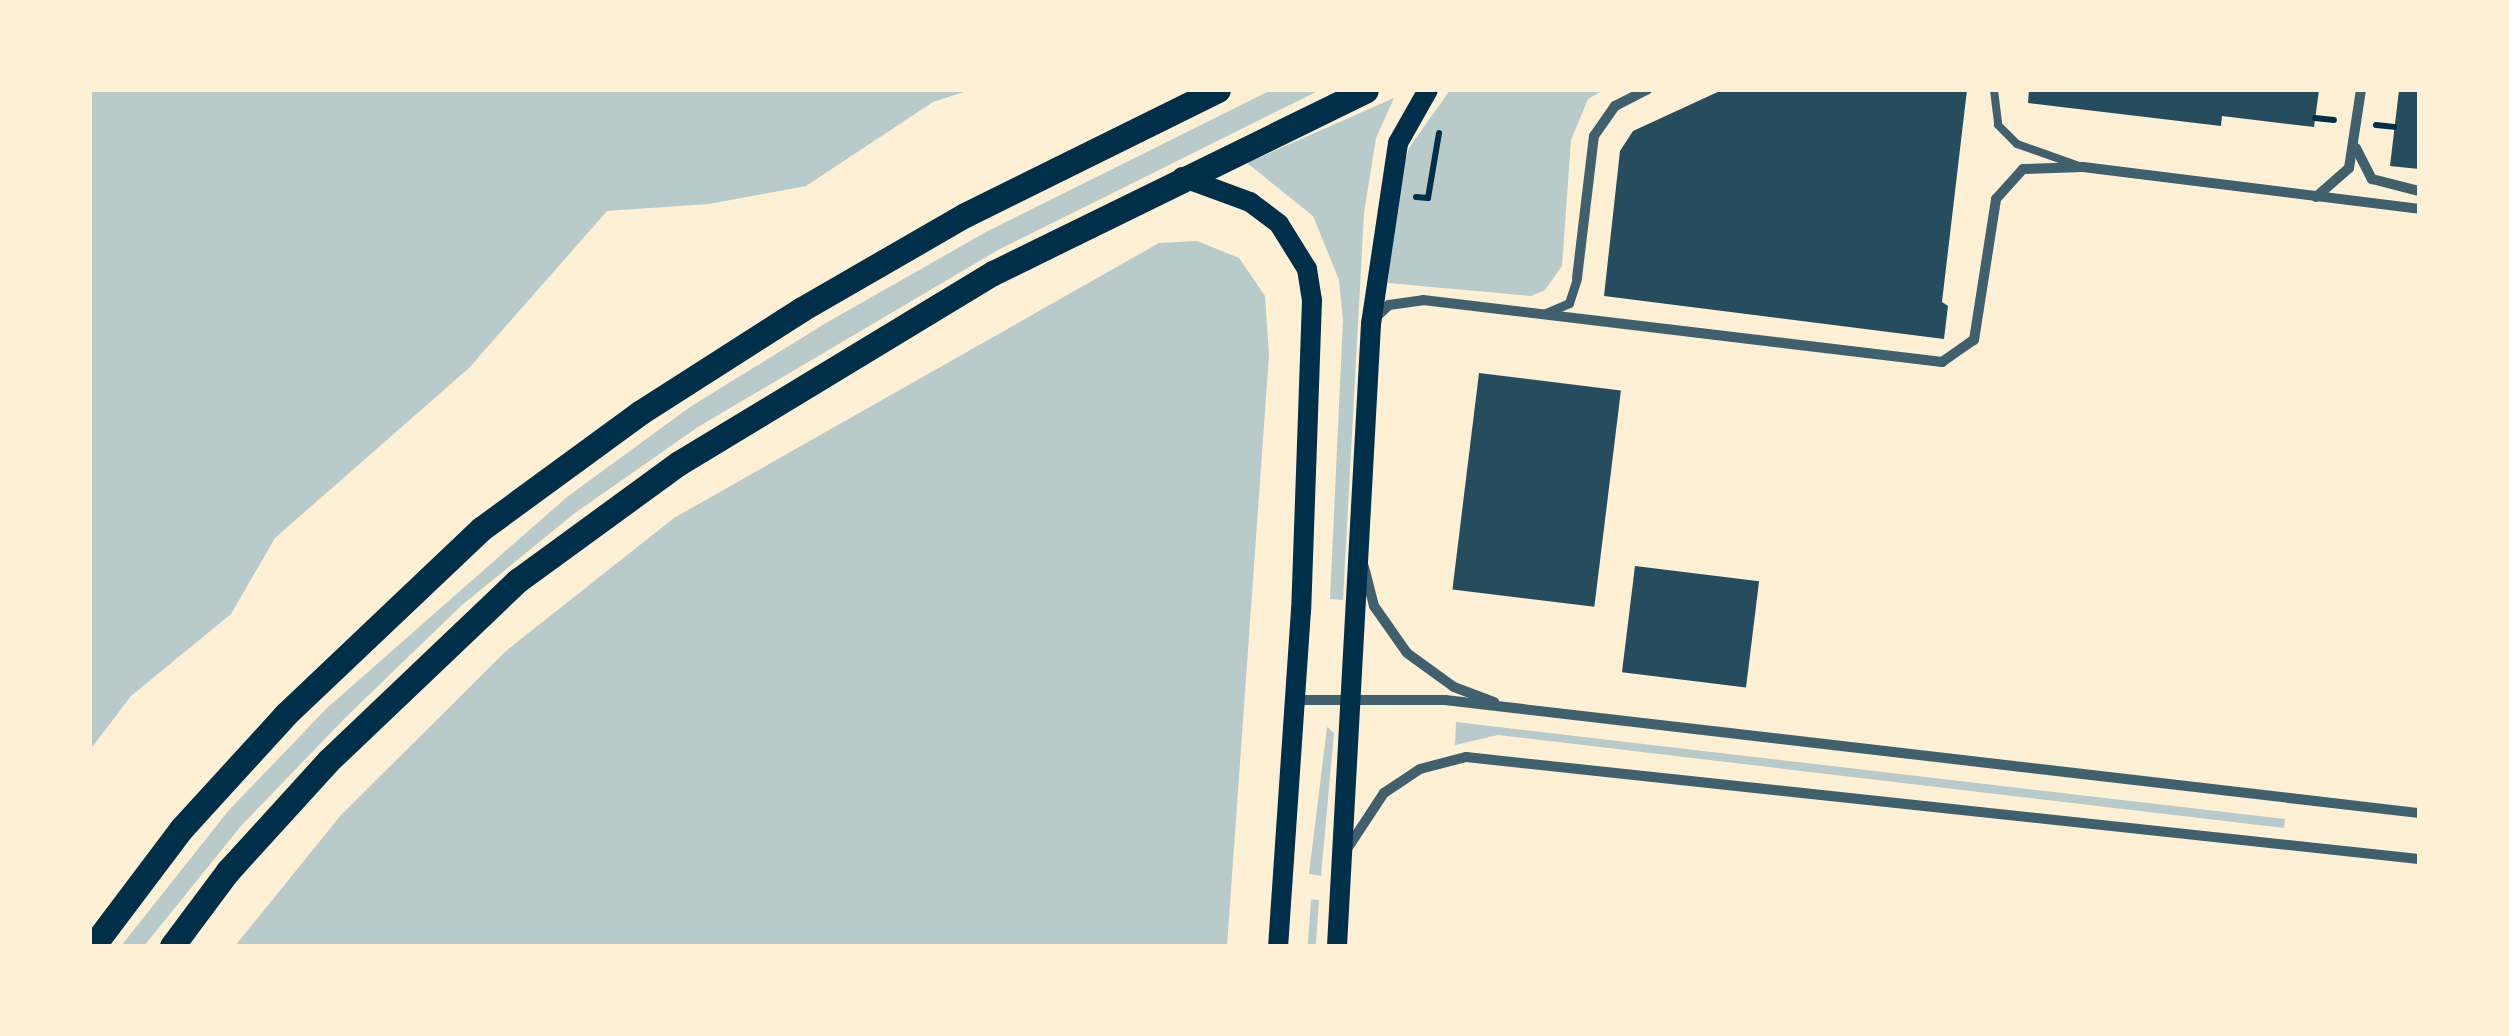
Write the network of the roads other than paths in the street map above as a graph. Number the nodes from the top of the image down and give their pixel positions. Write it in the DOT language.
graph roads {
  1 [pos="1218,90"];
  2 [pos="1366,90"];
  3 [pos="1428,90"];
  4 [pos="1647,90"];
  5 [pos="1994,90"];
  6 [pos="2361,90"];
  7 [pos="2355,142"];
  8 [pos="2083,167"];
  9 [pos="1182,177"];
  10 [pos="2419,191"];
  11 [pos="2316,197"];
  12 [pos="2419,210"];
  13 [pos="1576,278"];
  14 [pos="1538,315"];
  15 [pos="1370,324"];
  16 [pos="1359,550"];
  17 [pos="1293,700"];
  18 [pos="1350,700"];
  19 [pos="1509,708"];
  20 [pos="2419,813"];
  21 [pos="2419,860"];
  22 [pos="1341,866"];
  23 [pos="93,946"];
  24 [pos="172,946"];
  25 [pos="1278,946"];
  26 [pos="1337,946"];
  1 -- 23 [label="main road"];
  2 -- 9 [label="main road"];
  3 -- 15 [label="main road"];
  4 -- 13 [label="street"];
  5 -- 8 [label="lane"];
  6 -- 7 [label="street"];
  7 -- 10 [label="street"];
  7 -- 11 [label="street"];
  8 -- 11 [label="street"];
  8 -- 14 [label="street"];
  9 -- 17 [label="main road"];
  9 -- 24 [label="main road"];
  11 -- 12 [label="street"];
  13 -- 14 [label="street"];
  14 -- 15 [label="street"];
  15 -- 16 [label="main road"];
  16 -- 18 [label="main road"];
  16 -- 19 [label="street"];
  17 -- 18 [label="street"];
  17 -- 25 [label="main road"];
  18 -- 19 [label="street"];
  18 -- 22 [label="main road"];
  19 -- 20 [label="street"];
  21 -- 22 [label="street"];
  22 -- 26 [label="main road"];
}
